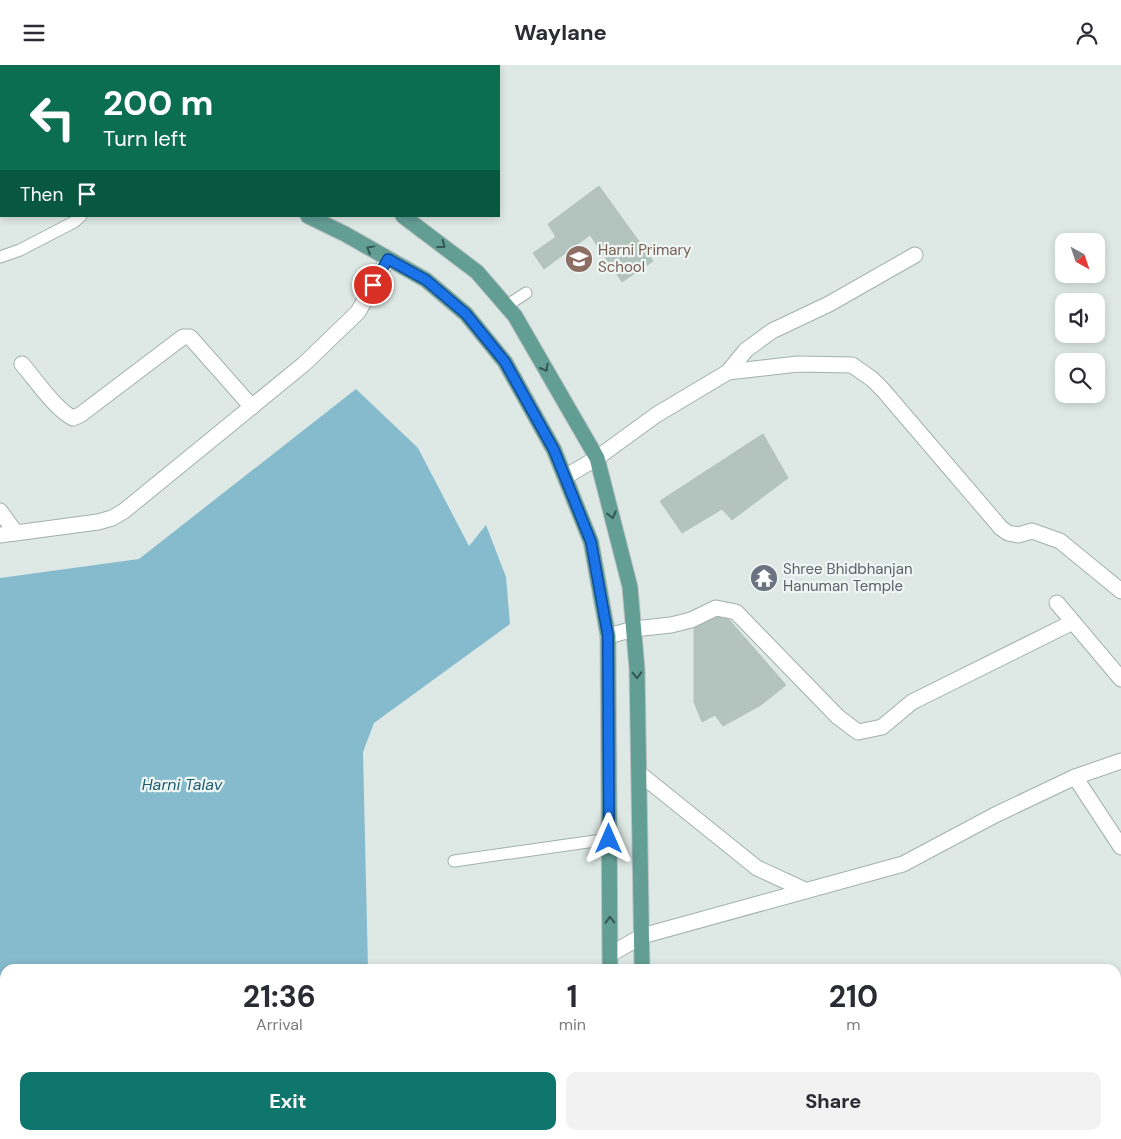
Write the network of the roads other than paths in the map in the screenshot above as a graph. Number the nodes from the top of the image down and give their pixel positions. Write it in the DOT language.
graph roads {
  1 [pos="80,217"];
  2 [pos="310,217"];
  3 [pos="404,217"];
  4 [pos="915,255"];
  5 [pos="0,257"];
  6 [pos="388,259"];
  7 [pos="526,293"];
  8 [pos="506,306"];
  9 [pos="22,365"];
  10 [pos="728,372"];
  11 [pos="252,407"];
  12 [pos="597,458"];
  13 [pos="564,477"];
  14 [pos="0,511"];
  15 [pos="16,533"];
  16 [pos="0,535"];
  17 [pos="1121,591"];
  18 [pos="1056,603"];
  19 [pos="1073,622"];
  20 [pos="634,629"];
  21 [pos="608,636"];
  22 [pos="1121,679"];
  23 [pos="1121,761"];
  24 [pos="639,773"];
  25 [pos="1075,777"];
  26 [pos="609,839"];
  27 [pos="1121,847"];
  28 [pos="454,861"];
  29 [pos="805,891"];
  30 [pos="642,936"];
  31 [pos="610,961"];
  32 [pos="642,964"];
  1 -- 5 [label="lane"];
  6 -- 2 [label="main road, one-way"];
  3 -- 8 [label="main road, one-way"];
  4 -- 10 [label="street"];
  6 -- 11 [label="street"];
  6 -- 13 [label="main road"];
  7 -- 8 [label="lane"];
  8 -- 12 [label="main road, one-way"];
  9 -- 11 [label="street"];
  10 -- 12 [label="street"];
  10 -- 17 [label="street"];
  11 -- 15 [label="street"];
  12 -- 13 [label="street"];
  12 -- 20 [label="main road, one-way"];
  13 -- 21 [label="main road"];
  14 -- 15 [label="street"];
  15 -- 16 [label="street"];
  18 -- 19 [label="street"];
  19 -- 20 [label="street"];
  19 -- 22 [label="street"];
  20 -- 21 [label="street"];
  20 -- 24 [label="main road, one-way"];
  21 -- 26 [label="main road"];
  23 -- 25 [label="street"];
  24 -- 29 [label="street"];
  24 -- 30 [label="main road"];
  25 -- 27 [label="street"];
  25 -- 29 [label="street"];
  26 -- 28 [label="lane"];
  31 -- 26 [label="main road, one-way"];
  29 -- 30 [label="street"];
  30 -- 31 [label="street"];
  30 -- 32 [label="main road"];
}
